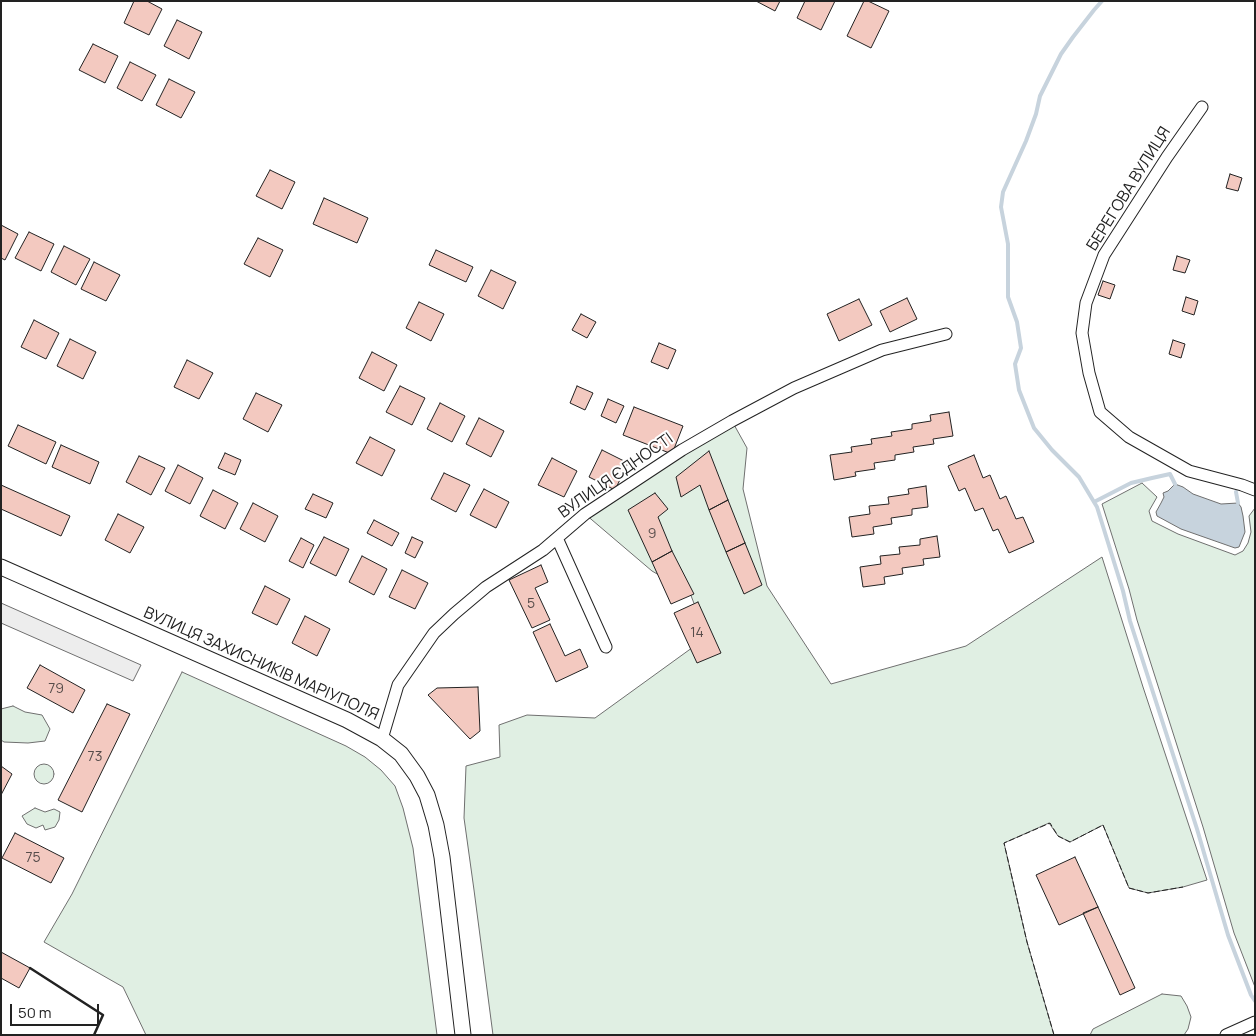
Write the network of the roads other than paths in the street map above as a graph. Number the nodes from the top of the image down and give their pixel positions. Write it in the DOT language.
graph roads {
  1 [pos="1202,107"];
  2 [pos="946,334"];
  3 [pos="1255,490"];
  4 [pos="557,538"];
  5 [pos="1,567"];
  6 [pos="606,647"];
  7 [pos="382,740"];
  8 [pos="1255,1022"];
  9 [pos="463,1035"];
  10 [pos="1226,1035"];
  1 -- 3 [label="street, БЕРЕГОВА ВУЛИЦЯ"];
  2 -- 4 [label="street, ВУЛИЦЯ ЄДНОСТІ"];
  4 -- 6 [label="street"];
  4 -- 7 [label="street, ВУЛИЦЯ ЄДНОСТІ"];
  5 -- 7 [label="main road, ВУЛИЦЯ ЗАХИСНИКІВ МАРІУПОЛЯ"];
  7 -- 9 [label="main road, ВУЛИЦЯ ЗАХИСНИКІВ МАРІУПОЛЯ"];
  8 -- 10 [label="street"];
}
